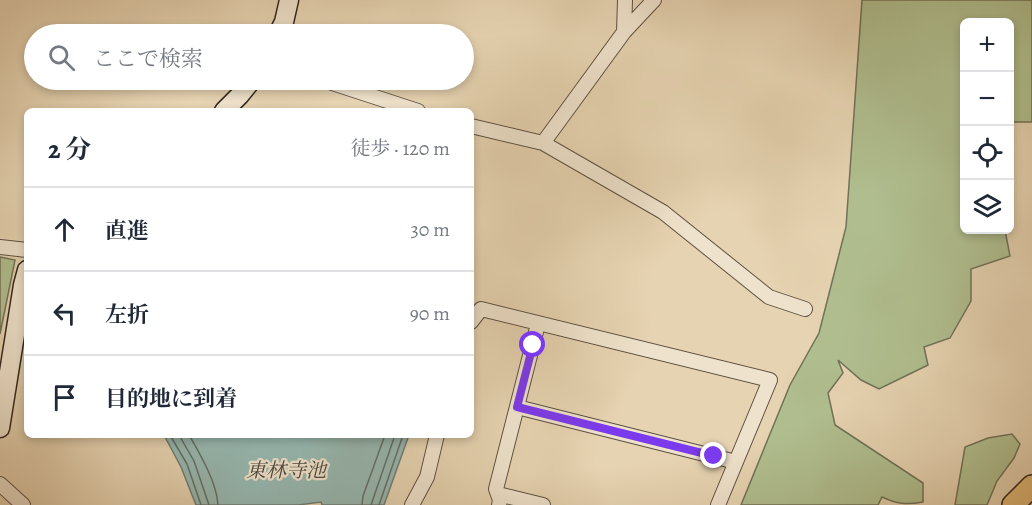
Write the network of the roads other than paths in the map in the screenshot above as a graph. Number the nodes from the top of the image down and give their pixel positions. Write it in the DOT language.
graph roads {
  1 [pos="289,0"];
  2 [pos="625,0"];
  3 [pos="654,0"];
  4 [pos="283,24"];
  5 [pos="624,32"];
  6 [pos="244,90"];
  7 [pos="354,90"];
  8 [pos="227,108"];
  9 [pos="409,108"];
  10 [pos="474,127"];
  11 [pos="543,142"];
  12 [pos="0,247"];
  13 [pos="24,250"];
  14 [pos="24,288"];
  15 [pos="805,309"];
  16 [pos="474,318"];
  17 [pos="538,324"];
  18 [pos="517,407"];
  19 [pos="0,428"];
  20 [pos="436,438"];
  21 [pos="736,462"];
  22 [pos="0,484"];
  23 [pos="1032,486"];
  24 [pos="498,499"];
  25 [pos="23,505"];
  26 [pos="412,505"];
  27 [pos="543,505"];
  28 [pos="718,505"];
  29 [pos="1013,505"];
  1 -- 4 [label="main road"];
  2 -- 5 [label="street"];
  3 -- 5 [label="street"];
  5 -- 11 [label="street"];
  6 -- 8 [label="main road"];
  7 -- 9 [label="street"];
  10 -- 11 [label="street"];
  11 -- 15 [label="street"];
  12 -- 13 [label="street"];
  14 -- 19 [label="main road"];
  16 -- 17 [label="street"];
  17 -- 18 [label="street"];
  17 -- 21 [label="street"];
  18 -- 21 [label="street"];
  18 -- 24 [label="street"];
  20 -- 26 [label="street"];
  21 -- 28 [label="street"];
  22 -- 25 [label="street"];
  23 -- 29 [label="main road"];
  24 -- 27 [label="street"];
}
